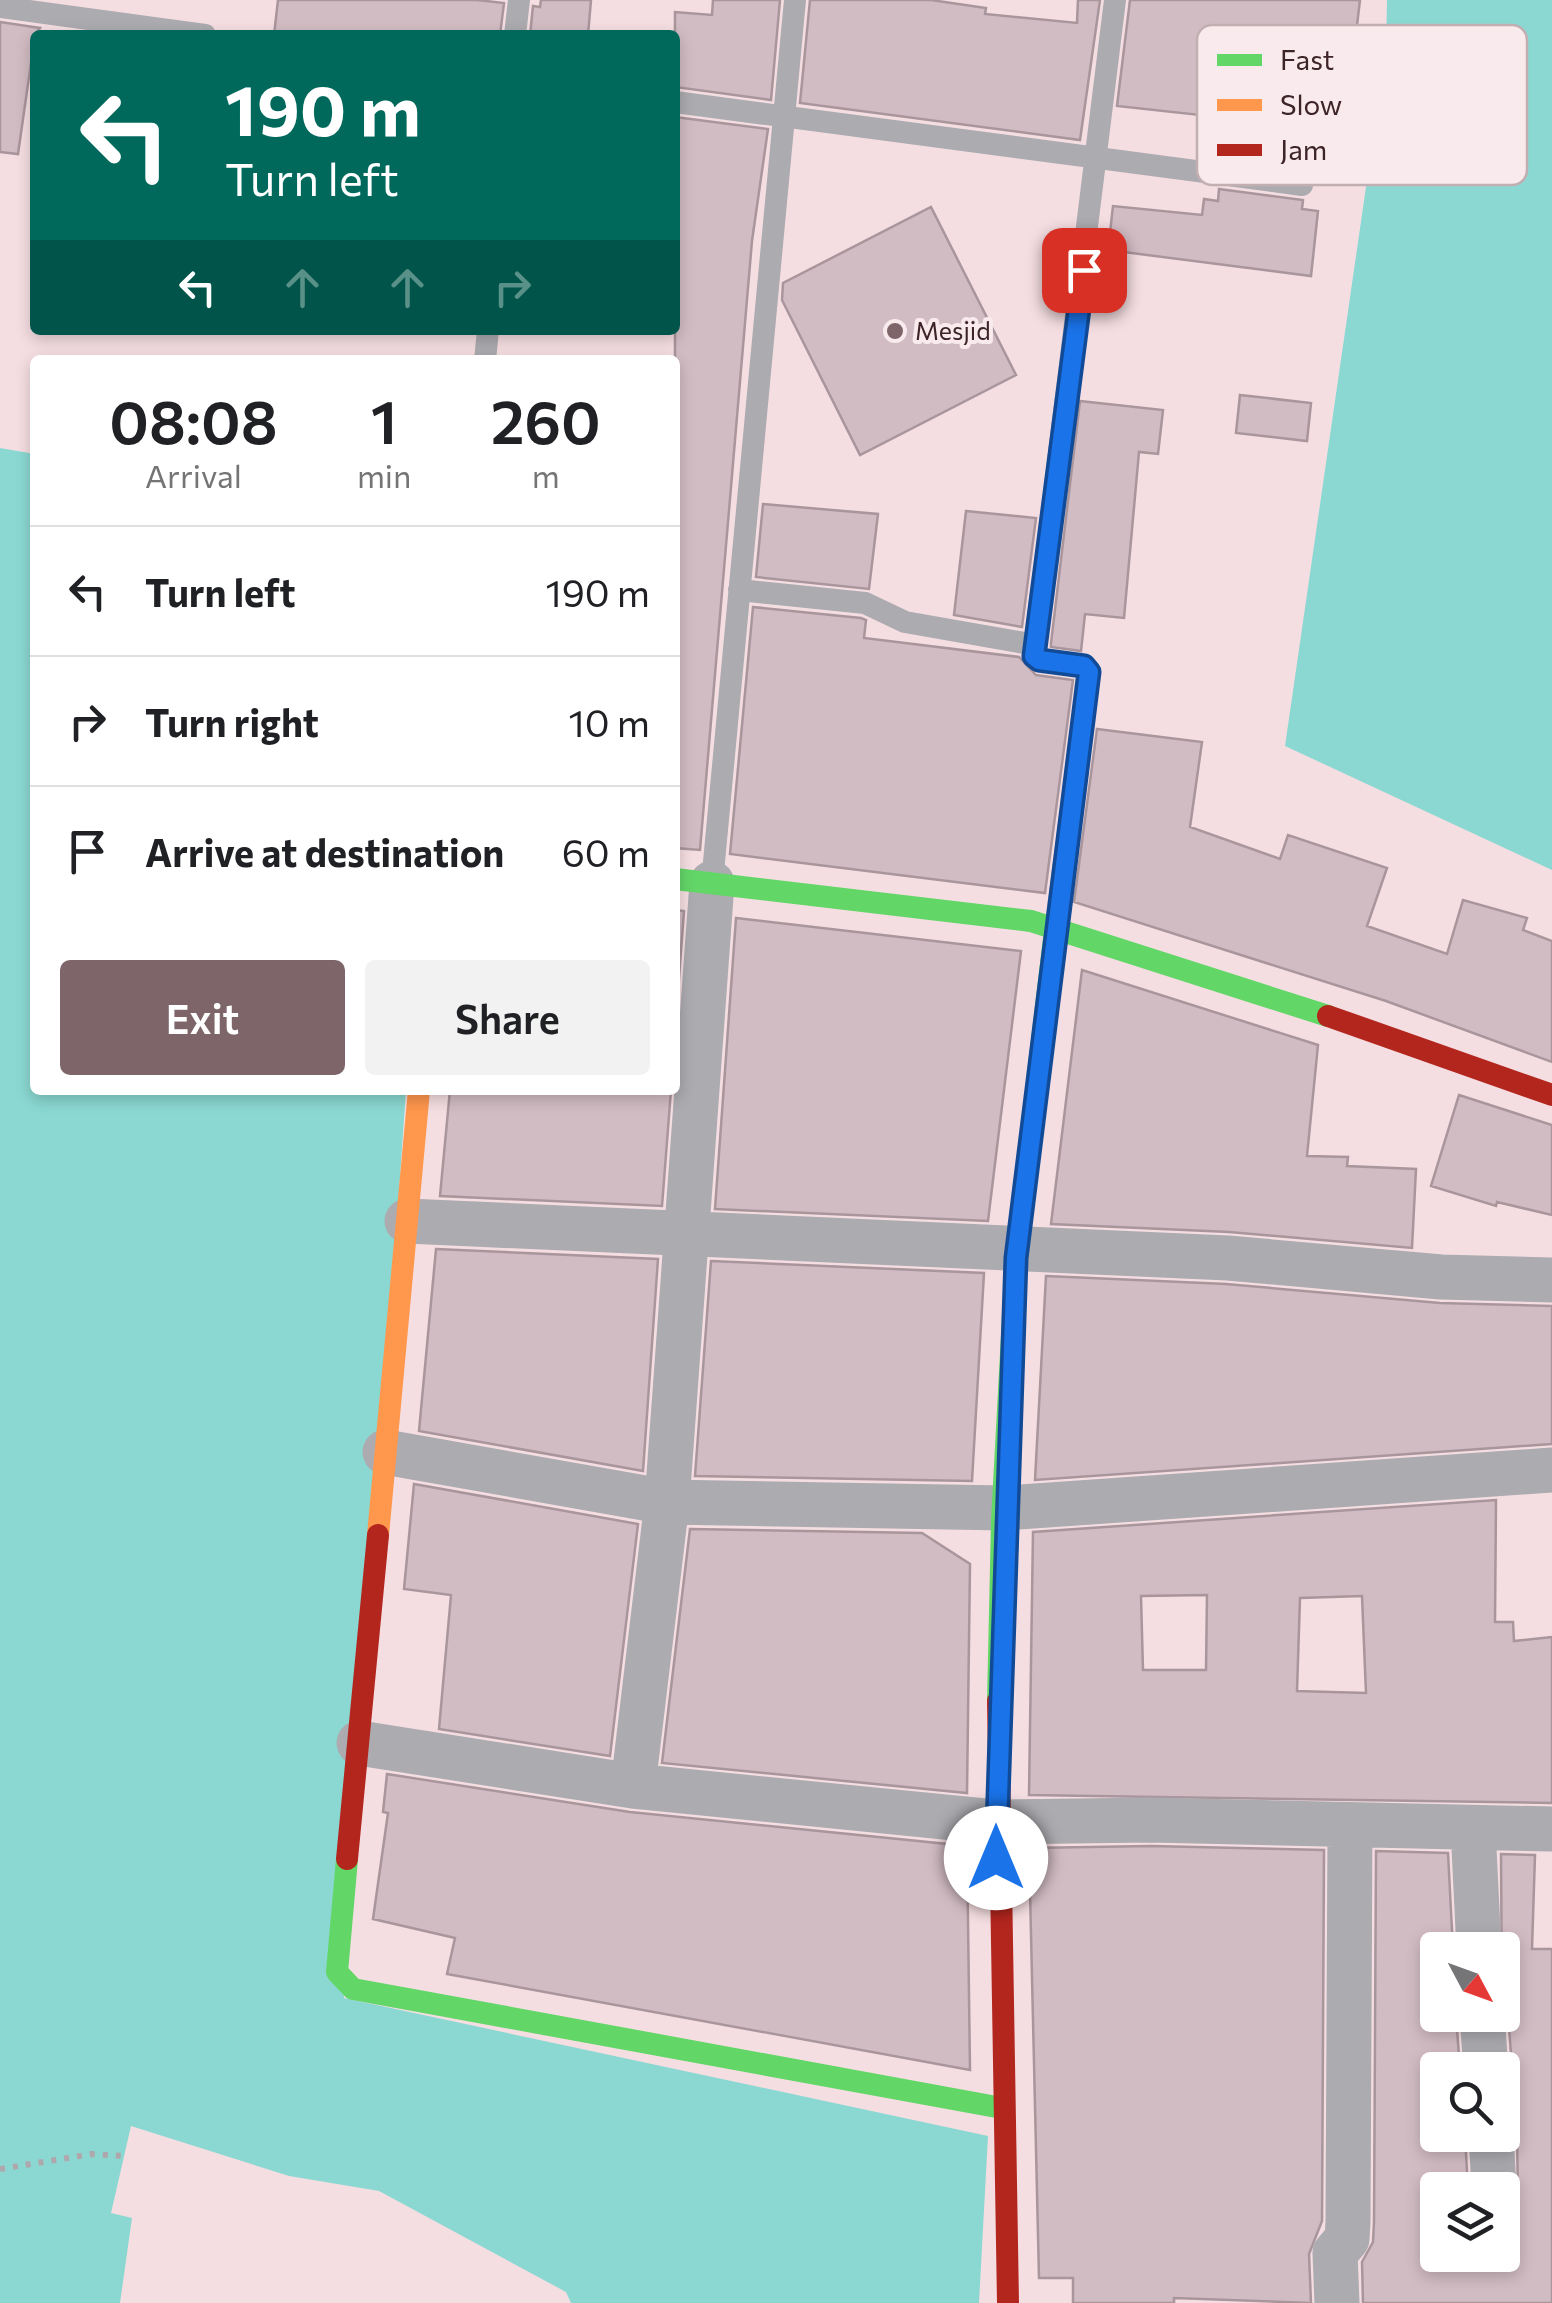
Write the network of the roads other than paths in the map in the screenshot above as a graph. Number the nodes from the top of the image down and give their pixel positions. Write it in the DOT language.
graph roads {
  1 [pos="519,0"];
  2 [pos="795,0"];
  3 [pos="1115,0"];
  4 [pos="0,7"];
  5 [pos="168,30"];
  6 [pos="516,30"];
  7 [pos="680,103"];
  8 [pos="783,119"];
  9 [pos="1098,158"];
  10 [pos="1197,172"];
  11 [pos="1295,185"];
  12 [pos="1302,186"];
  13 [pos="739,590"];
  14 [pos="1036,645"];
  15 [pos="694,881"];
  16 [pos="1055,930"];
  17 [pos="1552,1094"];
  18 [pos="420,1095"];
  19 [pos="407,1221"];
  20 [pos="686,1235"];
  21 [pos="1018,1248"];
  22 [pos="1552,1280"];
  23 [pos="385,1452"];
  24 [pos="1552,1470"];
  25 [pos="667,1502"];
  26 [pos="1004,1508"];
  27 [pos="359,1742"];
  28 [pos="633,1786"];
  29 [pos="995,1822"];
  30 [pos="1350,1827"];
  31 [pos="1473,1828"];
  32 [pos="1552,1829"];
  33 [pos="1477,1932"];
  34 [pos="1002,2108"];
  35 [pos="1008,2303"];
  36 [pos="1336,2303"];
  1 -- 6 [label="lane"];
  2 -- 8 [label="lane"];
  3 -- 9 [label="lane"];
  4 -- 5 [label="lane"];
  7 -- 8 [label="lane"];
  8 -- 9 [label="lane"];
  8 -- 13 [label="lane"];
  9 -- 10 [label="lane"];
  9 -- 14 [label="lane"];
  11 -- 12 [label="lane"];
  13 -- 14 [label="lane"];
  13 -- 15 [label="lane"];
  14 -- 16 [label="lane"];
  15 -- 16 [label="street"];
  15 -- 20 [label="street"];
  16 -- 17 [label="street"];
  16 -- 21 [label="street"];
  18 -- 19 [label="street"];
  19 -- 20 [label="street"];
  19 -- 23 [label="street"];
  20 -- 21 [label="street"];
  20 -- 25 [label="street"];
  21 -- 22 [label="street"];
  21 -- 26 [label="street"];
  23 -- 25 [label="street"];
  23 -- 27 [label="street"];
  24 -- 26 [label="street"];
  25 -- 26 [label="street"];
  25 -- 28 [label="street"];
  26 -- 29 [label="street"];
  27 -- 28 [label="street"];
  27 -- 34 [label="street"];
  28 -- 29 [label="street"];
  29 -- 30 [label="street"];
  29 -- 34 [label="street"];
  30 -- 31 [label="street"];
  30 -- 36 [label="street"];
  31 -- 32 [label="street"];
  31 -- 33 [label="street"];
  34 -- 35 [label="street"];
}
